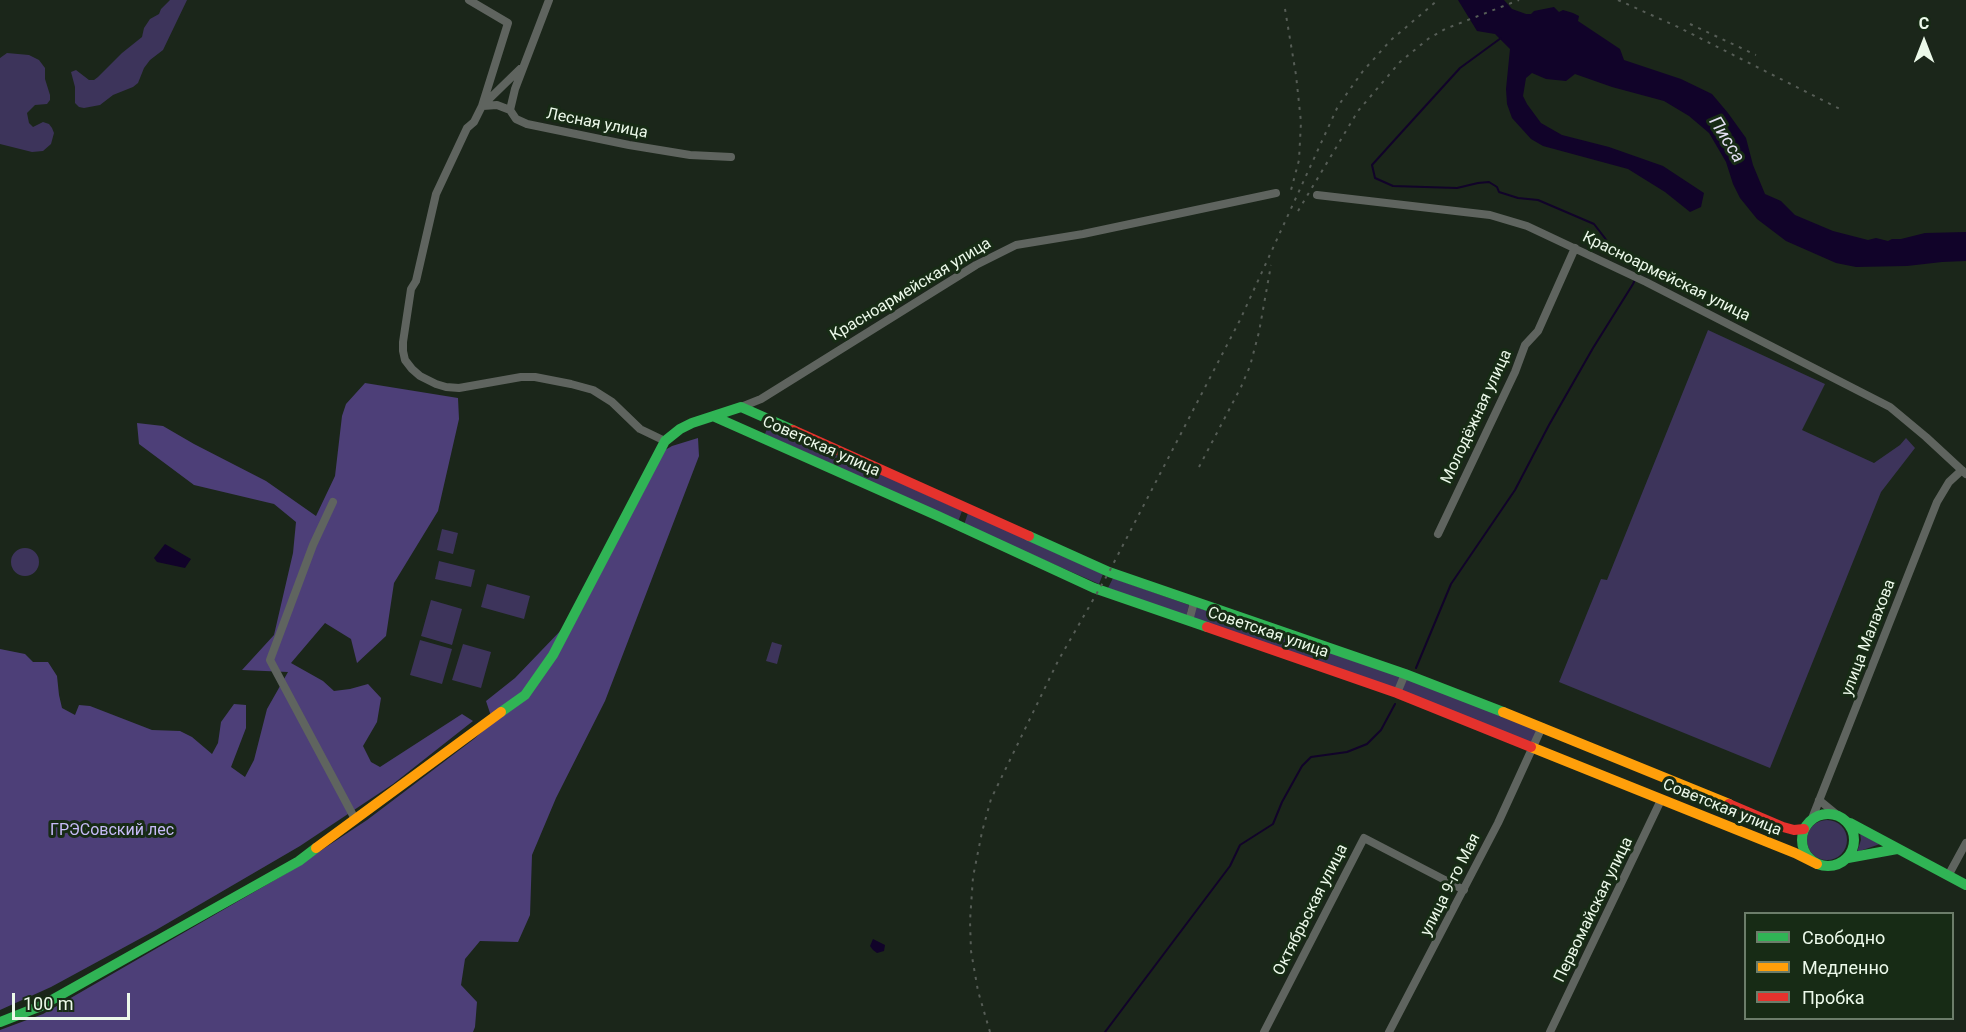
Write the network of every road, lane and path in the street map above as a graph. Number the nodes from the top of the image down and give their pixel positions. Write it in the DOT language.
graph roads {
  1 [pos="469,0"];
  2 [pos="549,0"];
  3 [pos="524,66"];
  4 [pos="482,106"];
  5 [pos="510,110"];
  6 [pos="730,157"];
  7 [pos="1276,194"];
  8 [pos="1317,195"];
  9 [pos="1575,248"];
  10 [pos="741,407"];
  11 [pos="715,417"];
  12 [pos="665,441"];
  13 [pos="1964,472"];
  14 [pos="333,502"];
  15 [pos="1438,534"];
  16 [pos="1194,602"];
  17 [pos="1189,621"];
  18 [pos="1405,674"];
  19 [pos="1397,693"];
  20 [pos="1542,727"];
  21 [pos="1533,747"];
  22 [pos="1661,800"];
  23 [pos="1819,800"];
  24 [pos="356,819"];
  25 [pos="1844,820"];
  26 [pos="1808,825"];
  27 [pos="1966,843"];
  28 [pos="1897,849"];
  29 [pos="1848,858"];
  30 [pos="1817,864"];
  31 [pos="1948,876"];
  32 [pos="1966,885"];
  33 [pos="1464,890"];
  34 [pos="0,1022"];
  35 [pos="1264,1032"];
  36 [pos="1389,1032"];
  37 [pos="1551,1032"];
  1 -- 4 [label="street"];
  2 -- 3 [label="street"];
  3 -- 4 [label="street"];
  3 -- 5 [label="street"];
  4 -- 5 [label="street"];
  4 -- 12 [label="street"];
  5 -- 6 [label="street, Лесная улица"];
  7 -- 10 [label="street, Красноармейская улица"];
  8 -- 9 [label="street, Красноармейская улица"];
  9 -- 13 [label="street, Красноармейская улица"];
  9 -- 15 [label="street, Молодёжная улица"];
  10 -- 11 [label="main road, Красноармейская улица"];
  10 -- 16 [label="main road, Советская улица"];
  11 -- 12 [label="main road, Красноармейская улица"];
  11 -- 17 [label="main road, Советская улица"];
  12 -- 24 [label="main road"];
  13 -- 23 [label="street, улица Малахова"];
  14 -- 24 [label="street"];
  16 -- 17 [label="street"];
  16 -- 18 [label="main road, Советская улица"];
  17 -- 19 [label="main road, Советская улица"];
  18 -- 19 [label="street"];
  18 -- 20 [label="main road, Советская улица"];
  19 -- 21 [label="main road, Советская улица"];
  20 -- 21 [label="street, улица 9-го Мая"];
  20 -- 26 [label="main road, Советская улица"];
  21 -- 22 [label="main road, Советская улица"];
  21 -- 33 [label="street, улица 9-го Мая"];
  22 -- 30 [label="main road, Советская улица"];
  22 -- 37 [label="street, Первомайская улица"];
  23 -- 25 [label="street"];
  23 -- 26 [label="street, улица Малахова"];
  24 -- 34 [label="main road"];
  25 -- 26 [label="main road, Советская улица"];
  25 -- 28 [label="main road"];
  25 -- 29 [label="main road"];
  26 -- 30 [label="main road, Советская улица"];
  27 -- 31 [label="street"];
  28 -- 29 [label="main road"];
  28 -- 31 [label="main road"];
  29 -- 30 [label="main road"];
  31 -- 32 [label="main road"];
  33 -- 35 [label="street, Октябрьская улица"];
  33 -- 36 [label="street, улица 9-го Мая"];
}
